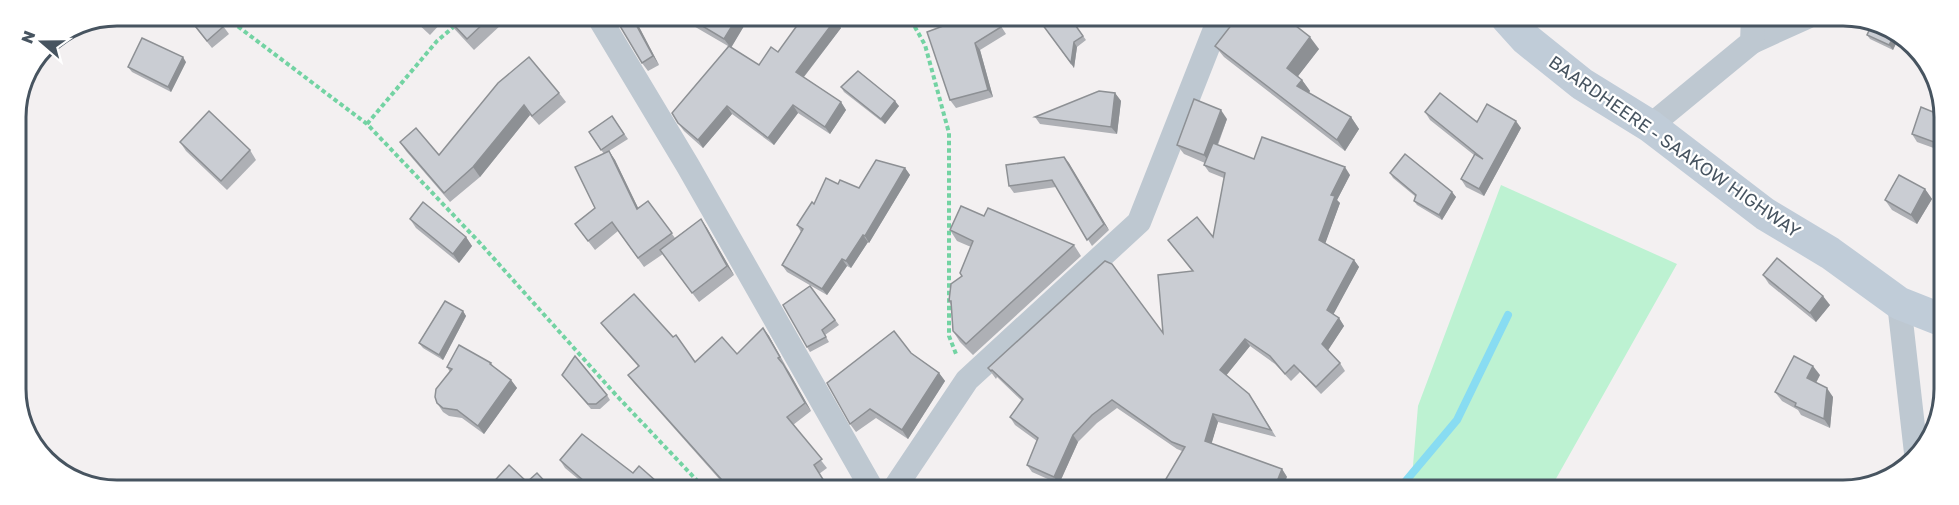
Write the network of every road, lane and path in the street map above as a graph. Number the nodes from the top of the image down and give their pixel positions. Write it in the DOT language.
graph roads {
  1 [pos="236,25"];
  2 [pos="455,25"];
  3 [pos="603,25"];
  4 [pos="914,25"];
  5 [pos="1217,25"];
  6 [pos="1513,25"];
  7 [pos="1752,25"];
  8 [pos="1789,25"];
  9 [pos="1752,42"];
  10 [pos="367,124"];
  11 [pos="1650,126"];
  12 [pos="1899,303"];
  13 [pos="1934,317"];
  14 [pos="967,380"];
  15 [pos="1916,443"];
  16 [pos="696,480"];
  17 [pos="867,480"];
  18 [pos="900,480"];
  1 -- 10 [label="path"];
  2 -- 10 [label="path"];
  3 -- 17 [label="street"];
  4 -- 14 [label="path"];
  5 -- 14 [label="street"];
  6 -- 11 [label="main road, BAARDHEERE - SAAKOW HIGHWAY"];
  7 -- 9 [label="street"];
  8 -- 9 [label="street"];
  9 -- 11 [label="street"];
  10 -- 16 [label="path"];
  11 -- 12 [label="main road, BAARDHEERE - SAAKOW HIGHWAY"];
  12 -- 13 [label="main road, BAARDHEERE - SAAKOW HIGHWAY"];
  12 -- 15 [label="street"];
  14 -- 18 [label="street"];
}
